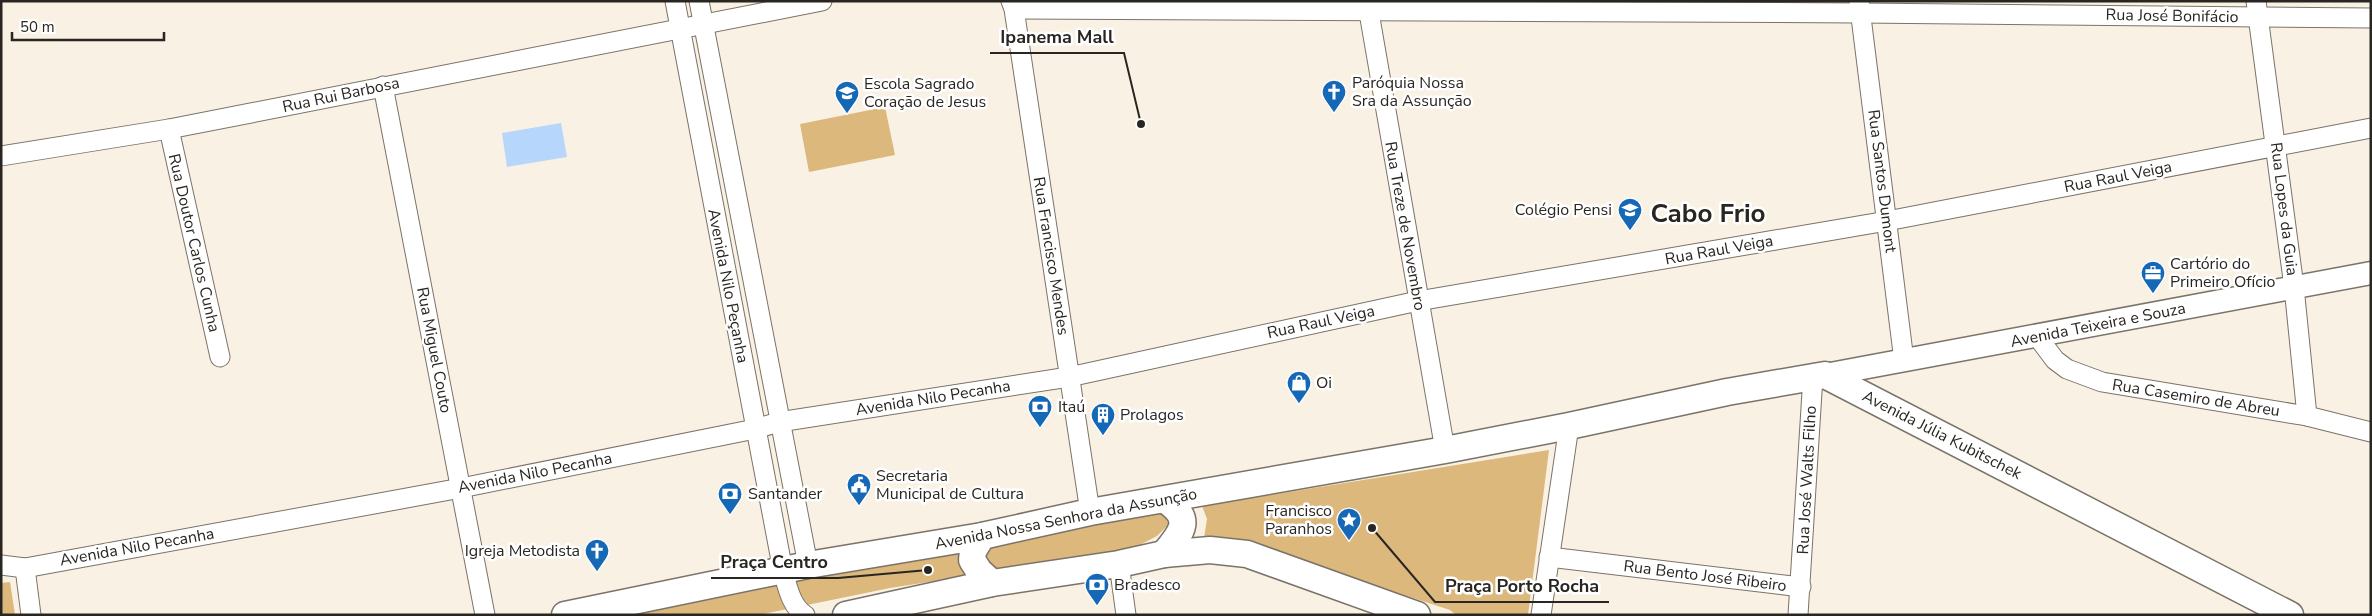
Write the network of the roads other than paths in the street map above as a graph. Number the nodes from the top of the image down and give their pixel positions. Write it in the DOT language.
graph roads {
  1 [pos="675,1"];
  2 [pos="699,1"];
  3 [pos="822,1"];
  4 [pos="1012,5"];
  5 [pos="1367,6"];
  6 [pos="1860,7"];
  7 [pos="2257,9"];
  8 [pos="2371,18"];
  9 [pos="704,25"];
  10 [pos="680,29"];
  11 [pos="382,86"];
  12 [pos="2371,128"];
  13 [pos="169,129"];
  14 [pos="2276,147"];
  15 [pos="1,156"];
  16 [pos="1887,221"];
  17 [pos="2371,274"];
  18 [pos="2294,286"];
  19 [pos="1418,301"];
  20 [pos="2036,336"];
  21 [pos="220,357"];
  22 [pos="1904,361"];
  23 [pos="1819,375"];
  24 [pos="1069,377"];
  25 [pos="2308,416"];
  26 [pos="779,422"];
  27 [pos="1569,426"];
  28 [pos="755,429"];
  29 [pos="2371,432"];
  30 [pos="1445,450"];
  31 [pos="461,488"];
  32 [pos="1165,500"];
  33 [pos="1090,512"];
  34 [pos="982,536"];
  35 [pos="1164,554"];
  36 [pos="1550,556"];
  37 [pos="1119,564"];
  38 [pos="1,565"];
  39 [pos="25,568"];
  40 [pos="796,568"];
  41 [pos="992,583"];
  42 [pos="1801,588"];
  43 [pos="31,615"];
  44 [pos="485,615"];
  45 [pos="564,615"];
  46 [pos="805,615"];
  47 [pos="846,615"];
  48 [pos="1126,615"];
  49 [pos="1417,615"];
  50 [pos="1541,615"];
  51 [pos="1798,615"];
  52 [pos="2290,615"];
  1 -- 10 [label="street, Avenida Nilo Peçanha"];
  2 -- 9 [label="street, Avenida Nilo Peçanha"];
  3 -- 9 [label="street"];
  4 -- 5 [label="street, Rua José Bonifácio"];
  4 -- 24 [label="street, Rua Francisco Mendes"];
  5 -- 6 [label="street, Rua José Bonifácio"];
  5 -- 19 [label="street, Rua Treze de Novembro"];
  6 -- 7 [label="street, Rua José Bonifácio"];
  6 -- 16 [label="street, Rua Santos Dumont"];
  7 -- 8 [label="street, Rua José Bonifácio"];
  7 -- 14 [label="street, Rua Lopes da Guia"];
  9 -- 10 [label="street, Rua Rui Barbosa"];
  9 -- 26 [label="street, Avenida Nilo Peçanha"];
  10 -- 11 [label="street, Rua Rui Barbosa"];
  10 -- 28 [label="street, Avenida Nilo Peçanha"];
  11 -- 13 [label="street, Rua Rui Barbosa"];
  11 -- 31 [label="street, Rua Miguel Couto"];
  12 -- 14 [label="street, Rua Raul Veiga"];
  13 -- 15 [label="street, Rua Rui Barbosa"];
  13 -- 21 [label="street, Rua Doutor Carlos Cunha"];
  14 -- 16 [label="street, Rua Raul Veiga"];
  14 -- 18 [label="street, Rua Lopes da Guia"];
  16 -- 19 [label="street, Rua Raul Veiga"];
  16 -- 22 [label="street, Rua Santos Dumont"];
  17 -- 18 [label="street, Avenida Teixeira e Souza"];
  18 -- 20 [label="street, Avenida Teixeira e Souza"];
  18 -- 25 [label="street, Rua Lopes da Guia"];
  19 -- 24 [label="street, Rua Raul Veiga"];
  19 -- 30 [label="street, Rua Treze de Novembro"];
  20 -- 22 [label="street, Avenida Teixeira e Souza"];
  20 -- 25 [label="street, Rua Casemiro de Abreu"];
  22 -- 23 [label="street, Avenida Teixeira e Souza"];
  23 -- 27 [label="main road"];
  23 -- 42 [label="street, Rua José Walts Filho"];
  23 -- 52 [label="main road, Avenida Júlia Kubitschek"];
  24 -- 26 [label="street, Avenida Nilo Pecanha"];
  24 -- 33 [label="street, Rua Francisco Mendes"];
  25 -- 29 [label="street, Rua Casemiro de Abreu"];
  26 -- 28 [label="street, Avenida Nilo Pecanha"];
  26 -- 40 [label="street, Avenida Nilo Peçanha"];
  27 -- 30 [label="main road, Avenida Nossa Senhora da Assunção"];
  27 -- 36 [label="street"];
  28 -- 31 [label="street, Avenida Nilo Pecanha"];
  28 -- 40 [label="street, Avenida Nilo Peçanha"];
  30 -- 32 [label="main road, Avenida Nossa Senhora da Assunção"];
  31 -- 39 [label="street, Avenida Nilo Pecanha"];
  31 -- 44 [label="street, Rua Miguel Couto"];
  32 -- 33 [label="main road, Avenida Nossa Senhora da Assunção"];
  32 -- 35 [label="main road"];
  33 -- 34 [label="main road, Avenida Nossa Senhora da Assunção"];
  34 -- 40 [label="main road, Avenida Nossa Senhora da Assunção"];
  34 -- 41 [label="main road"];
  35 -- 37 [label="main road"];
  35 -- 49 [label="main road"];
  36 -- 42 [label="street, Rua Bento José Ribeiro"];
  36 -- 50 [label="street"];
  37 -- 41 [label="main road"];
  37 -- 48 [label="street"];
  38 -- 39 [label="street, Avenida Nilo Pecanha"];
  39 -- 43 [label="street"];
  40 -- 45 [label="main road, Avenida Nossa Senhora da Assunção"];
  40 -- 46 [label="street"];
  41 -- 47 [label="main road"];
  42 -- 51 [label="street, Rua José Walts Filho"];
}
